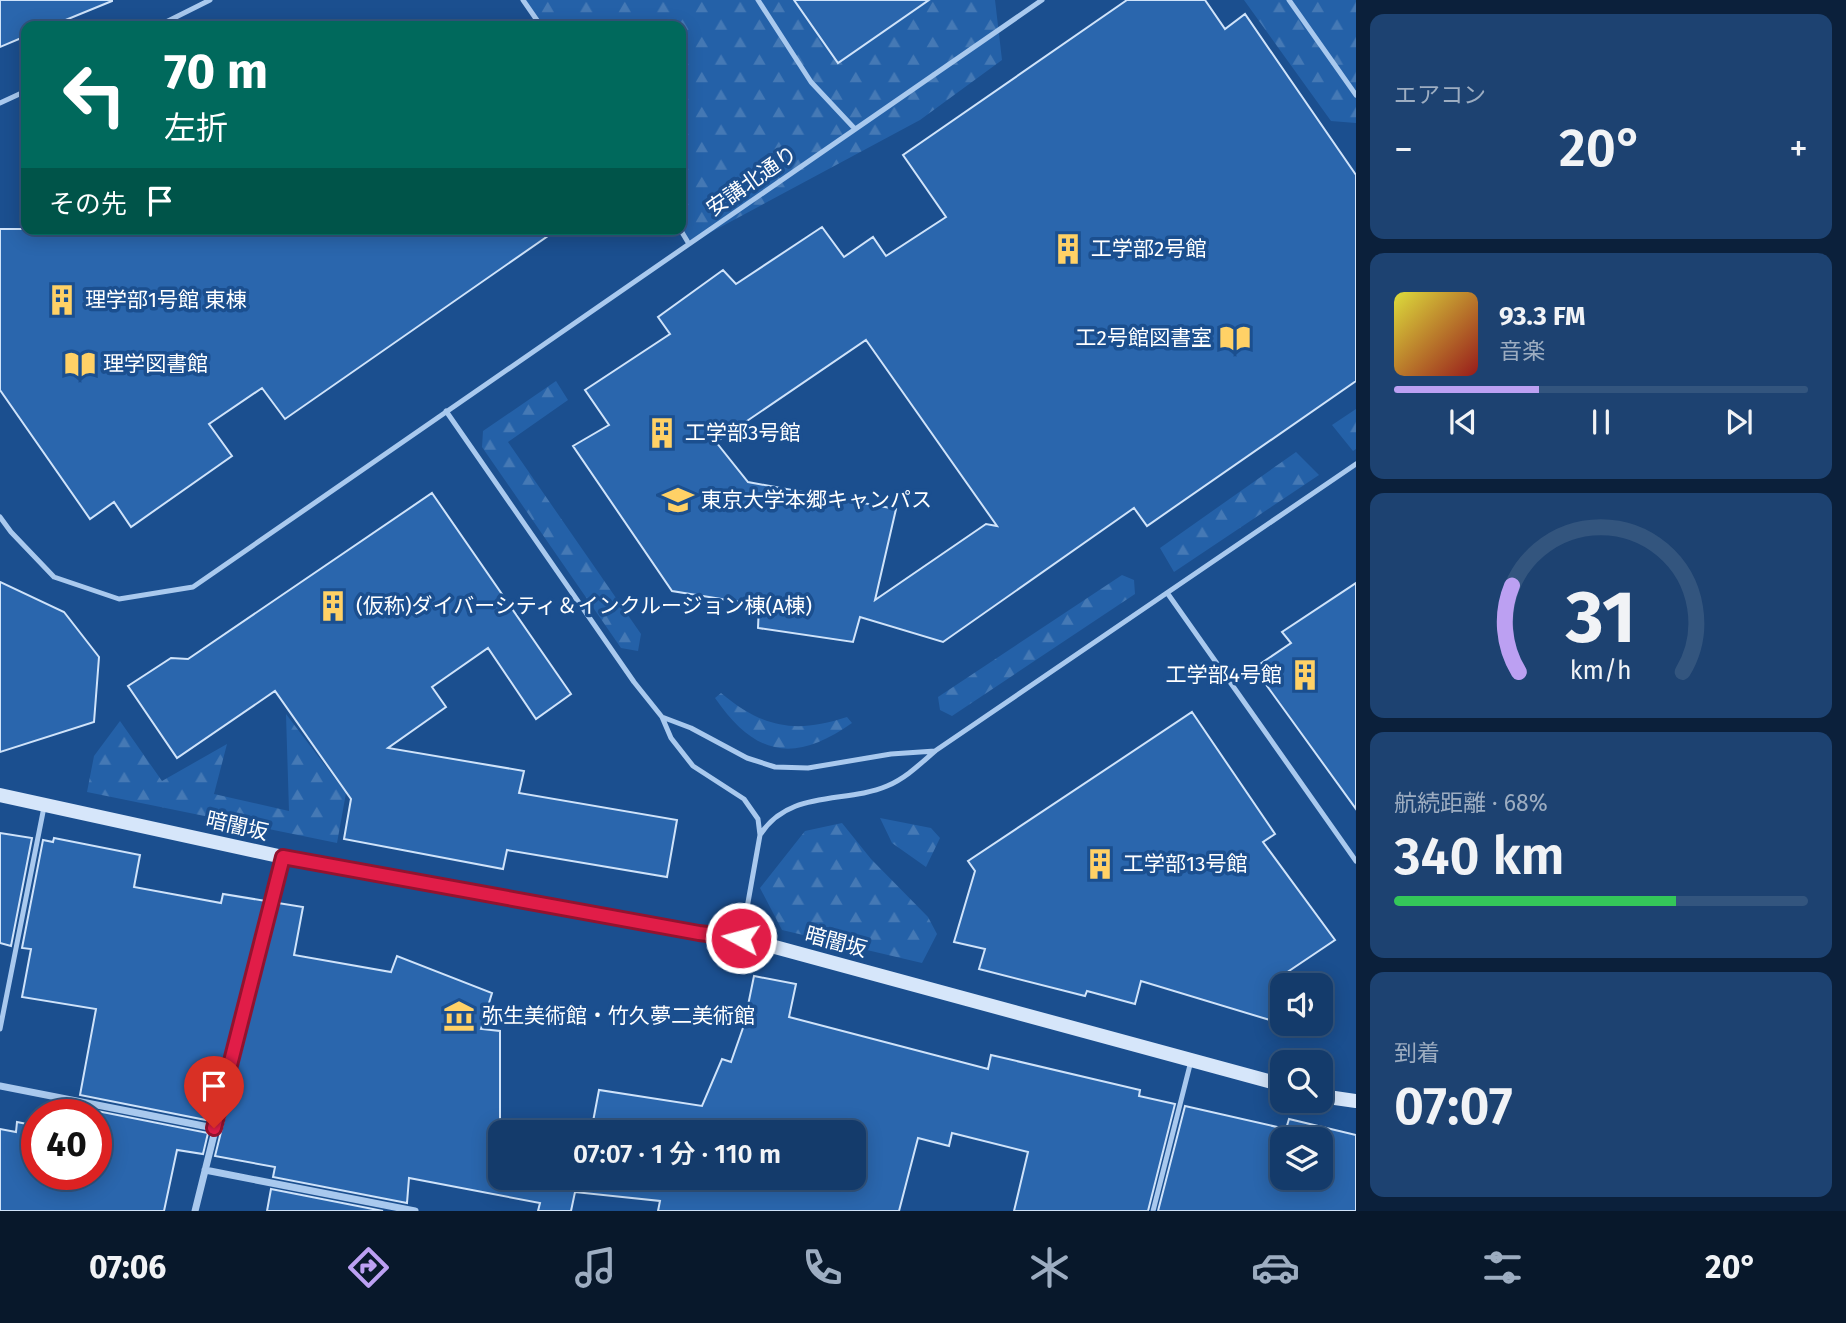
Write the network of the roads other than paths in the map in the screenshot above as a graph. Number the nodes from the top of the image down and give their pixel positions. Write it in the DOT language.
graph roads {
  1 [pos="210,0"];
  2 [pos="523,0"];
  3 [pos="758,0"];
  4 [pos="1042,0"];
  5 [pos="1289,0"];
  6 [pos="168,21"];
  7 [pos="538,21"];
  8 [pos="21,93"];
  9 [pos="1356,95"];
  10 [pos="0,103"];
  11 [pos="855,129"];
  12 [pos="684,235"];
  13 [pos="689,243"];
  14 [pos="446,411"];
  15 [pos="1356,464"];
  16 [pos="0,517"];
  17 [pos="1168,594"];
  18 [pos="662,717"];
  19 [pos="935,751"];
  20 [pos="0,795"];
  21 [pos="45,804"];
  22 [pos="760,835"];
  23 [pos="283,857"];
  24 [pos="1356,861"];
  25 [pos="741,938"];
  26 [pos="0,1029"];
  27 [pos="1191,1059"];
  28 [pos="1270,1081"];
  29 [pos="0,1086"];
  30 [pos="1333,1098"];
  31 [pos="1356,1101"];
  32 [pos="214,1128"];
  33 [pos="205,1170"];
  34 [pos="195,1211"];
  35 [pos="415,1211"];
  36 [pos="1153,1211"];
  1 -- 6 [label="lane"];
  2 -- 7 [label="lane"];
  3 -- 11 [label="lane"];
  4 -- 11 [label="lane, 安講北通り"];
  5 -- 9 [label="lane"];
  8 -- 10 [label="lane"];
  11 -- 13 [label="lane, 安講北通り"];
  12 -- 13 [label="lane"];
  13 -- 14 [label="lane, 安講北通り"];
  14 -- 16 [label="lane, 安講北通り"];
  14 -- 18 [label="lane"];
  15 -- 17 [label="lane"];
  17 -- 19 [label="lane"];
  17 -- 24 [label="lane"];
  18 -- 19 [label="lane"];
  18 -- 22 [label="lane"];
  19 -- 22 [label="lane"];
  20 -- 21 [label="street, 暗闇坂"];
  21 -- 23 [label="street, 暗闇坂"];
  21 -- 26 [label="lane"];
  22 -- 25 [label="lane"];
  23 -- 25 [label="street, 暗闇坂"];
  23 -- 32 [label="street"];
  25 -- 27 [label="street, 暗闇坂"];
  27 -- 28 [label="street, 暗闇坂"];
  27 -- 36 [label="lane"];
  29 -- 32 [label="street"];
  30 -- 31 [label="street"];
  32 -- 33 [label="street"];
  33 -- 34 [label="street"];
  33 -- 35 [label="street"];
}
